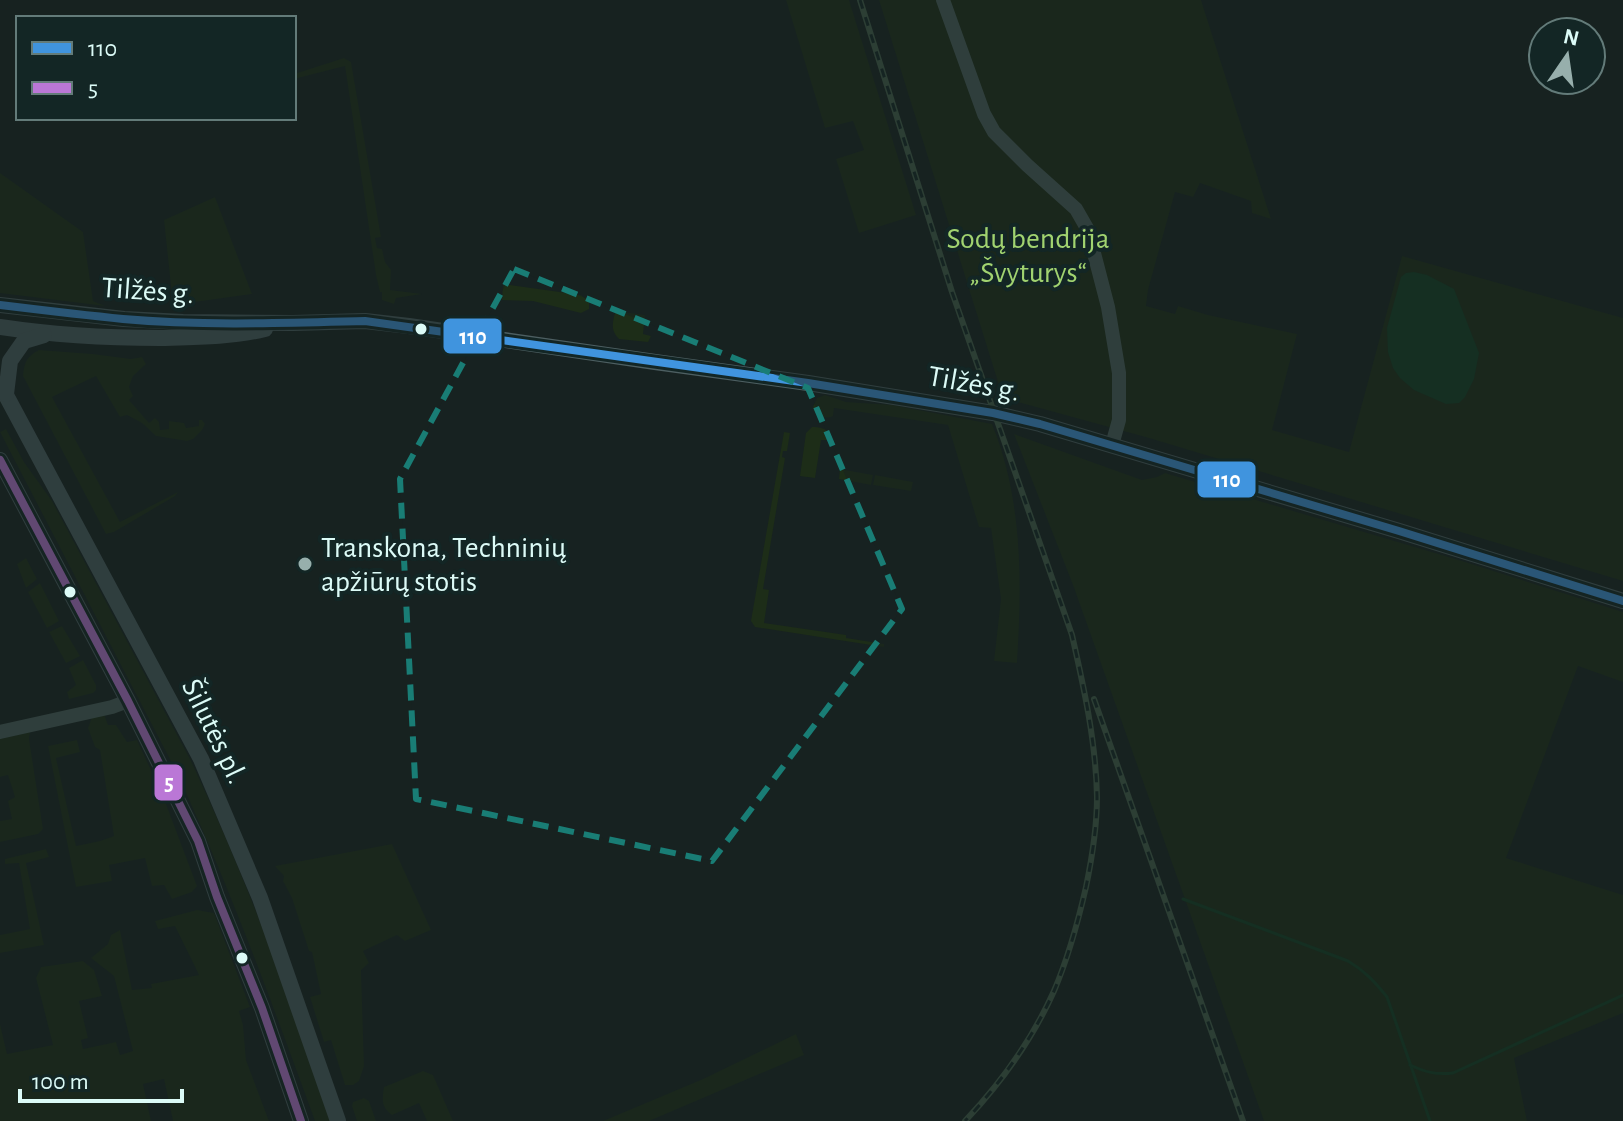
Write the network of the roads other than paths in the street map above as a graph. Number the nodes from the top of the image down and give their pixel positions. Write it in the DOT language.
graph roads {
  1 [pos="943,0"];
  2 [pos="0,305"];
  3 [pos="293,323"];
  4 [pos="0,327"];
  5 [pos="45,334"];
  6 [pos="3,389"];
  7 [pos="1112,445"];
  8 [pos="0,460"];
  9 [pos="1623,601"];
  10 [pos="128,701"];
  11 [pos="0,732"];
  12 [pos="301,1121"];
  13 [pos="338,1121"];
  1 -- 7 [label="street"];
  2 -- 3 [label="main road, Tilžės g."];
  3 -- 5 [label="main road, Tilžės g."];
  3 -- 7 [label="main road, Tilžės g."];
  4 -- 5 [label="main road, Tilžės g."];
  5 -- 6 [label="main road"];
  6 -- 13 [label="main road, Šilutės pl."];
  7 -- 9 [label="main road, Tilžės g."];
  8 -- 10 [label="main road"];
  10 -- 11 [label="street"];
  10 -- 12 [label="main road"];
}
